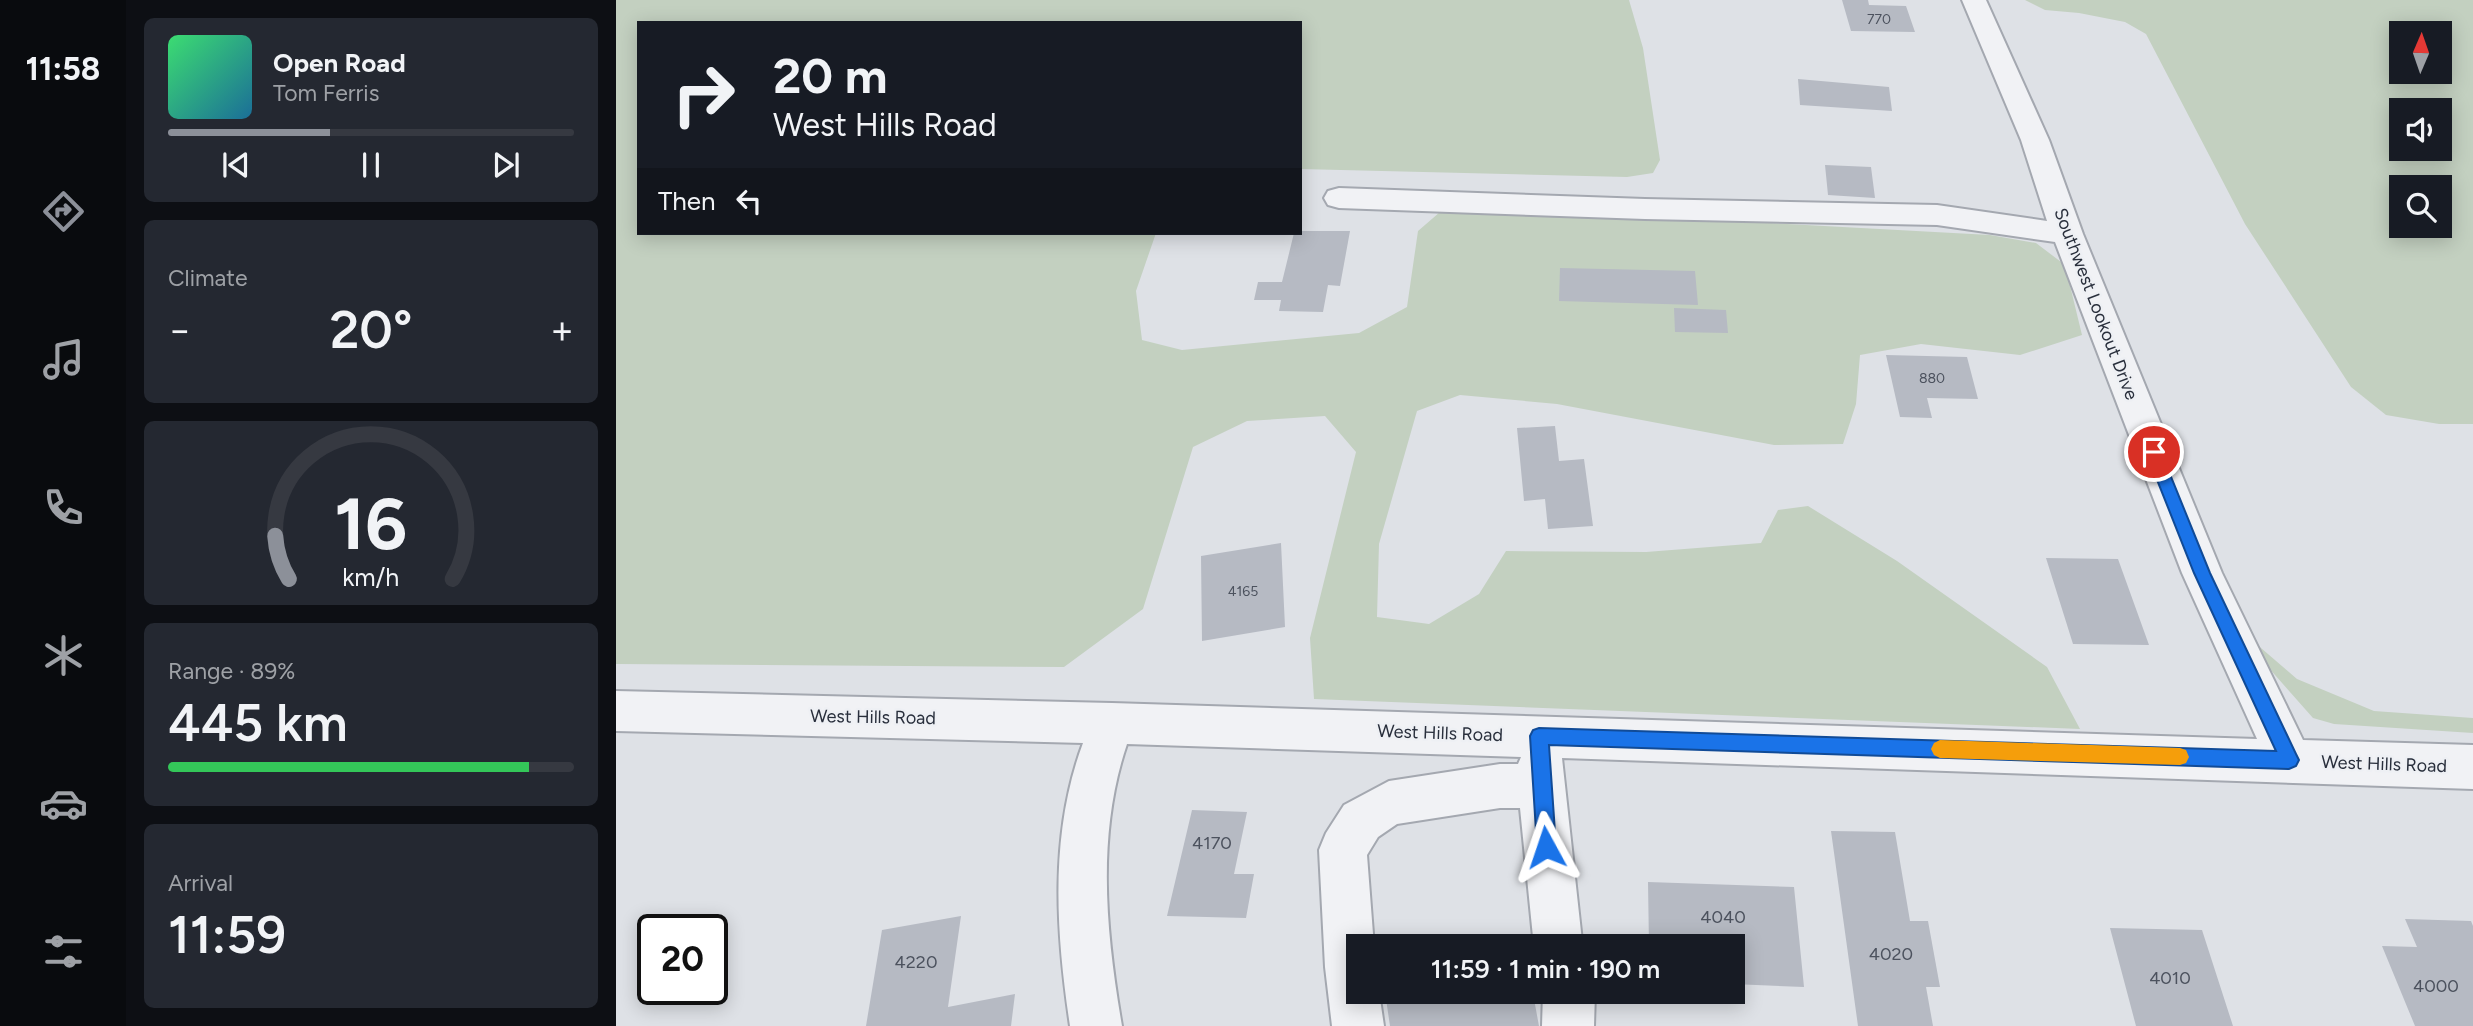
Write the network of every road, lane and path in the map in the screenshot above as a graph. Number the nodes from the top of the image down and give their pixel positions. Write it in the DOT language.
graph roads {
  1 [pos="1974,0"];
  2 [pos="1339,198"];
  3 [pos="2067,234"];
  4 [pos="616,711"];
  5 [pos="1112,723"];
  6 [pos="1539,736"];
  7 [pos="2289,760"];
  8 [pos="2473,767"];
  9 [pos="1542,787"];
  10 [pos="1555,934"];
  11 [pos="1569,1004"];
  12 [pos="1096,1026"];
  13 [pos="1359,1026"];
  14 [pos="1568,1026"];
  1 -- 3 [label="street, Southwest Lookout Drive"];
  2 -- 3 [label="street"];
  3 -- 7 [label="street, Southwest Lookout Drive"];
  4 -- 5 [label="street, West Hills Road"];
  5 -- 6 [label="street, West Hills Road"];
  5 -- 12 [label="street"];
  6 -- 7 [label="street, West Hills Road"];
  6 -- 9 [label="street"];
  7 -- 8 [label="street, West Hills Road"];
  9 -- 10 [label="street"];
  9 -- 13 [label="street"];
  11 -- 14 [label="street"];
}
